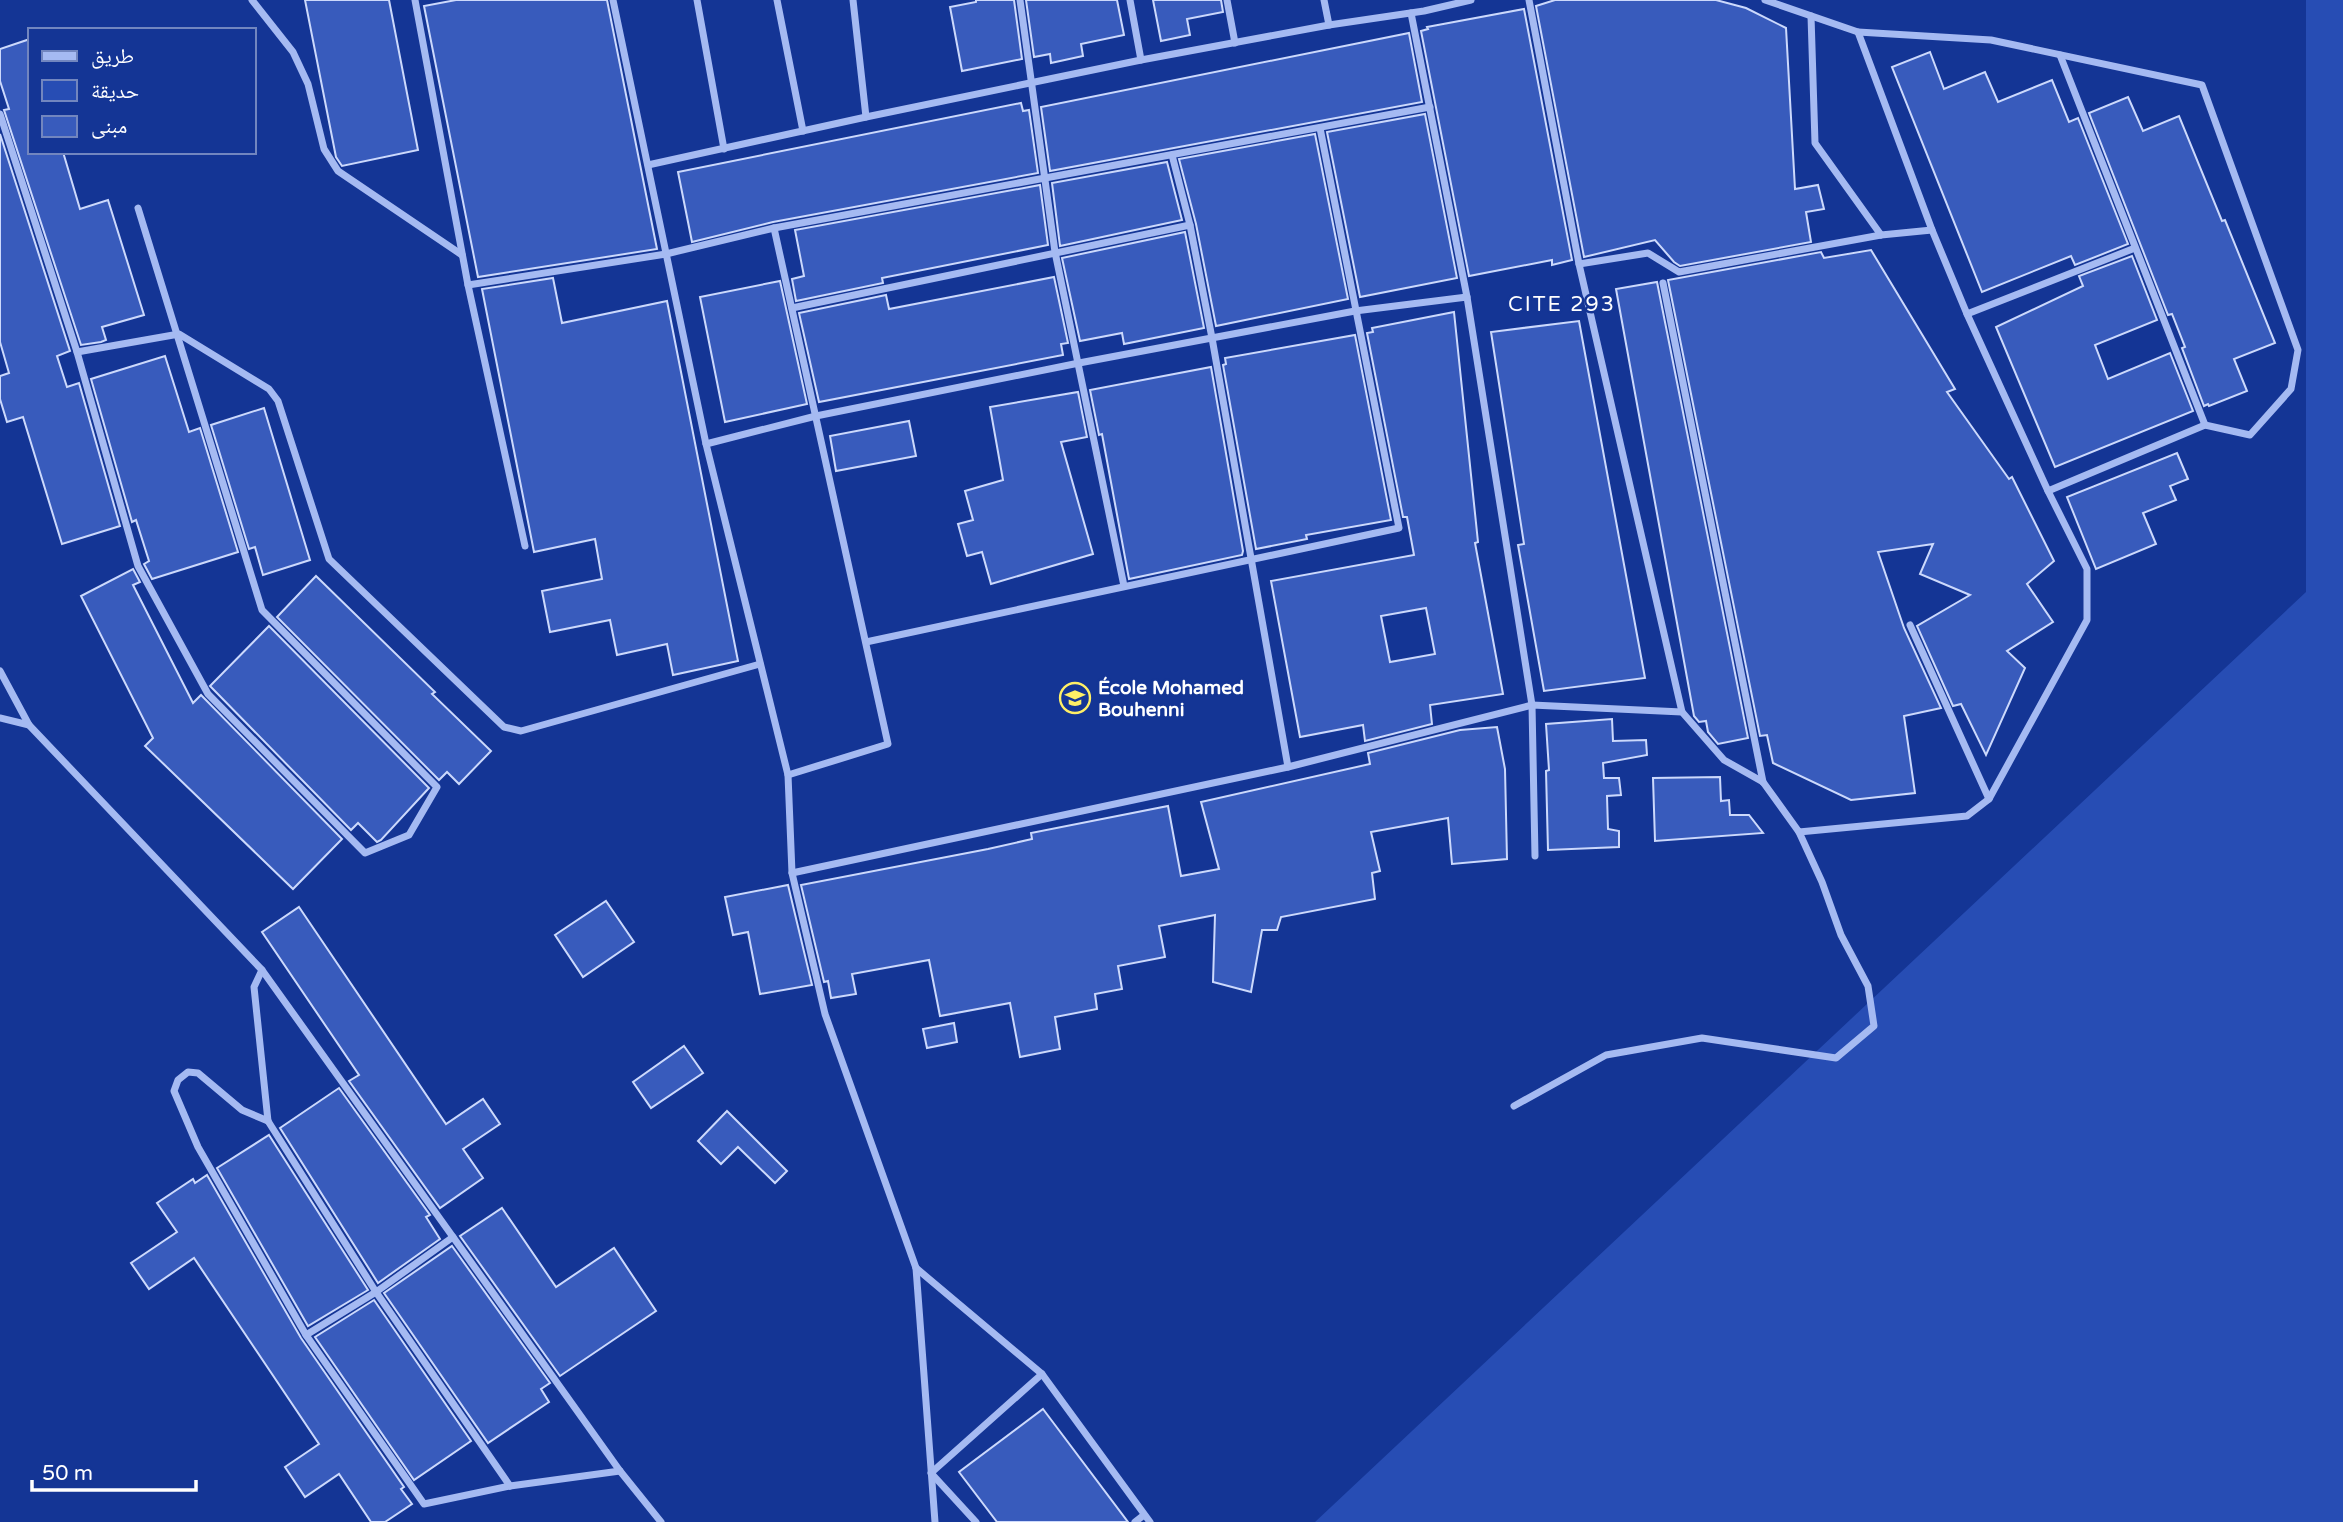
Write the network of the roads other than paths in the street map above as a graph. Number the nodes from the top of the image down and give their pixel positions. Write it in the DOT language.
graph roads {
  1 [pos="253,0"];
  2 [pos="415,0"];
  3 [pos="613,0"];
  4 [pos="696,0"];
  5 [pos="777,0"];
  6 [pos="853,0"];
  7 [pos="1020,0"];
  8 [pos="1130,0"];
  9 [pos="1227,0"];
  10 [pos="1324,0"];
  11 [pos="1422,0"];
  12 [pos="1471,0"];
  13 [pos="1529,0"];
  14 [pos="1765,0"];
  15 [pos="1424,11"];
  16 [pos="1411,13"];
  17 [pos="1811,16"];
  18 [pos="1329,25"];
  19 [pos="1858,32"];
  20 [pos="1235,43"];
  21 [pos="2060,55"];
  22 [pos="1142,60"];
  23 [pos="1033,84"];
  24 [pos="1430,107"];
  25 [pos="0,114"];
  26 [pos="866,117"];
  27 [pos="1320,128"];
  28 [pos="803,131"];
  29 [pos="724,149"];
  30 [pos="1172,155"];
  31 [pos="648,166"];
  32 [pos="1044,177"];
  33 [pos="138,208"];
  34 [pos="1189,225"];
  35 [pos="774,228"];
  36 [pos="1932,230"];
  37 [pos="1881,235"];
  38 [pos="2135,248"];
  39 [pos="1055,252"];
  40 [pos="666,254"];
  41 [pos="462,255"];
  42 [pos="1579,264"];
  43 [pos="1663,283"];
  44 [pos="468,285"];
  45 [pos="1467,297"];
  46 [pos="792,308"];
  47 [pos="1355,310"];
  48 [pos="1967,314"];
  49 [pos="179,334"];
  50 [pos="1212,338"];
  51 [pos="77,352"];
  52 [pos="1079,363"];
  53 [pos="816,416"];
  54 [pos="2205,425"];
  55 [pos="706,444"];
  56 [pos="2048,491"];
  57 [pos="525,546"];
  58 [pos="1250,560"];
  59 [pos="1124,586"];
  60 [pos="1910,625"];
  61 [pos="866,642"];
  62 [pos="760,664"];
  63 [pos="0,671"];
  64 [pos="1532,705"];
  65 [pos="1682,712"];
  66 [pos="0,718"];
  67 [pos="29,725"];
  68 [pos="1288,767"];
  69 [pos="788,775"];
  70 [pos="1763,782"];
  71 [pos="1989,799"];
  72 [pos="1798,832"];
  73 [pos="1535,856"];
  74 [pos="792,873"];
  75 [pos="262,970"];
  76 [pos="1514,1106"];
  77 [pos="268,1122"];
  78 [pos="453,1237"];
  79 [pos="916,1268"];
  80 [pos="376,1292"];
  81 [pos="306,1335"];
  82 [pos="1042,1374"];
  83 [pos="620,1471"];
  84 [pos="932,1473"];
  85 [pos="510,1486"];
  86 [pos="1144,1514"];
  87 [pos="661,1522"];
  88 [pos="935,1522"];
  89 [pos="976,1522"];
  90 [pos="1135,1522"];
  91 [pos="1150,1522"];
  1 -- 41 [label="street"];
  2 -- 41 [label="street"];
  3 -- 31 [label="street"];
  4 -- 29 [label="street"];
  5 -- 28 [label="street"];
  6 -- 26 [label="street"];
  7 -- 23 [label="street"];
  8 -- 22 [label="street"];
  9 -- 20 [label="street"];
  10 -- 18 [label="street"];
  11 -- 15 [label="street"];
  12 -- 15 [label="street"];
  13 -- 42 [label="street"];
  14 -- 17 [label="street"];
  15 -- 16 [label="street"];
  16 -- 18 [label="street"];
  16 -- 24 [label="street"];
  17 -- 19 [label="street"];
  17 -- 37 [label="street"];
  18 -- 20 [label="street"];
  19 -- 21 [label="street"];
  19 -- 36 [label="street"];
  20 -- 22 [label="street"];
  21 -- 38 [label="street"];
  21 -- 54 [label="street"];
  22 -- 23 [label="street"];
  23 -- 26 [label="street"];
  23 -- 32 [label="street"];
  24 -- 27 [label="street"];
  24 -- 45 [label="street"];
  25 -- 51 [label="street"];
  26 -- 28 [label="street"];
  27 -- 30 [label="street"];
  27 -- 47 [label="street"];
  28 -- 29 [label="street"];
  29 -- 31 [label="street"];
  30 -- 32 [label="street"];
  30 -- 34 [label="street"];
  31 -- 40 [label="street"];
  32 -- 35 [label="street"];
  32 -- 39 [label="street"];
  33 -- 49 [label="street"];
  34 -- 39 [label="street"];
  34 -- 50 [label="street"];
  35 -- 40 [label="street"];
  35 -- 46 [label="street"];
  36 -- 37 [label="street"];
  36 -- 48 [label="street"];
  37 -- 42 [label="street"];
  38 -- 48 [label="street"];
  38 -- 54 [label="street"];
  39 -- 46 [label="street"];
  39 -- 52 [label="street"];
  40 -- 44 [label="street"];
  40 -- 55 [label="street"];
  41 -- 44 [label="street"];
  42 -- 65 [label="street"];
  43 -- 70 [label="street"];
  44 -- 57 [label="street"];
  45 -- 47 [label="street"];
  45 -- 64 [label="street"];
  46 -- 53 [label="street"];
  47 -- 50 [label="street"];
  47 -- 58 [label="street"];
  48 -- 56 [label="street"];
  49 -- 51 [label="street"];
  49 -- 51 [label="street"];
  49 -- 62 [label="street"];
  50 -- 52 [label="street"];
  50 -- 58 [label="street"];
  52 -- 53 [label="street"];
  52 -- 59 [label="street"];
  53 -- 55 [label="street"];
  53 -- 61 [label="street"];
  54 -- 56 [label="street"];
  55 -- 62 [label="street"];
  56 -- 71 [label="street"];
  58 -- 59 [label="street"];
  58 -- 68 [label="street"];
  59 -- 61 [label="street"];
  60 -- 71 [label="street"];
  61 -- 69 [label="street"];
  62 -- 69 [label="street"];
  63 -- 67 [label="street"];
  64 -- 65 [label="street"];
  64 -- 68 [label="street"];
  64 -- 73 [label="street"];
  65 -- 70 [label="street"];
  66 -- 67 [label="street"];
  67 -- 75 [label="street"];
  68 -- 74 [label="street"];
  69 -- 74 [label="street"];
  70 -- 72 [label="street"];
  71 -- 72 [label="street"];
  72 -- 76 [label="street"];
  74 -- 79 [label="street"];
  75 -- 77 [label="street"];
  75 -- 78 [label="street"];
  77 -- 80 [label="street"];
  77 -- 81 [label="street"];
  78 -- 80 [label="street"];
  78 -- 83 [label="street"];
  79 -- 82 [label="street"];
  79 -- 84 [label="street"];
  80 -- 81 [label="street"];
  80 -- 85 [label="street"];
  81 -- 85 [label="street"];
  82 -- 84 [label="street"];
  82 -- 86 [label="street"];
  83 -- 85 [label="street"];
  83 -- 87 [label="street"];
  84 -- 88 [label="street"];
  84 -- 89 [label="street"];
  86 -- 90 [label="street"];
  86 -- 91 [label="street"];
}
